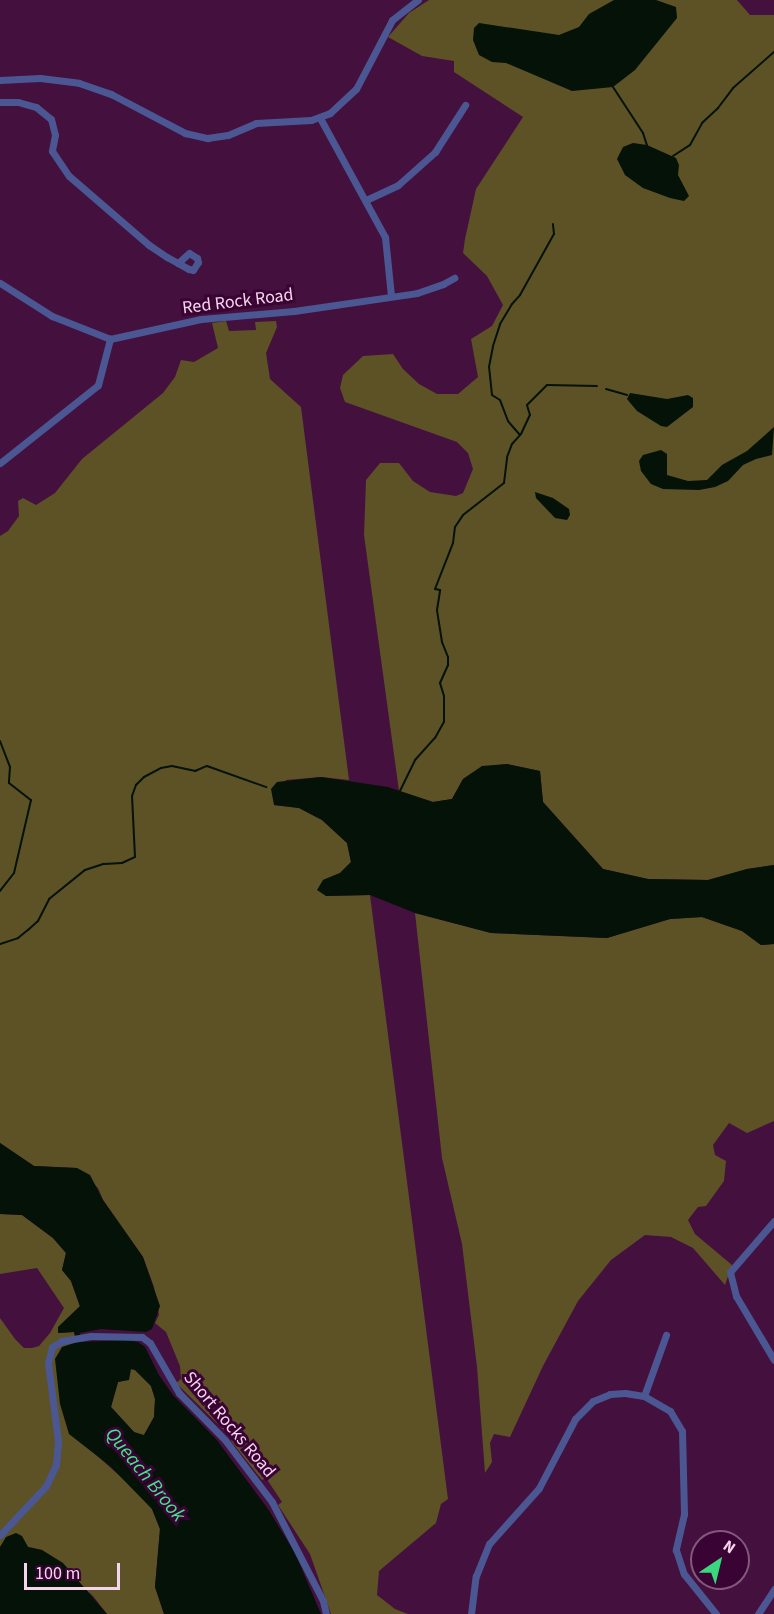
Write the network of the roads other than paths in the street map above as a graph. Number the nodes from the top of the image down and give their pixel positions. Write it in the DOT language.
graph roads {
  1 [pos="418,0"];
  2 [pos="0,80"];
  3 [pos="0,102"];
  4 [pos="465,105"];
  5 [pos="320,118"];
  6 [pos="366,200"];
  7 [pos="178,263"];
  8 [pos="454,278"];
  9 [pos="0,284"];
  10 [pos="392,296"];
  11 [pos="110,339"];
  12 [pos="0,463"];
  13 [pos="774,1221"];
  14 [pos="666,1335"];
  15 [pos="774,1360"];
  16 [pos="644,1396"];
  17 [pos="0,1535"];
  18 [pos="774,1589"];
  19 [pos="326,1614"];
  20 [pos="471,1614"];
  21 [pos="716,1614"];
  22 [pos="758,1614"];
  1 -- 5 [label="street"];
  2 -- 5 [label="street"];
  3 -- 7 [label="street"];
  4 -- 6 [label="street"];
  5 -- 6 [label="street"];
  6 -- 10 [label="street"];
  8 -- 10 [label="street, Red Rock Road"];
  9 -- 11 [label="street"];
  10 -- 11 [label="street, Red Rock Road"];
  11 -- 12 [label="street"];
  13 -- 15 [label="street"];
  14 -- 16 [label="street"];
  16 -- 20 [label="street"];
  16 -- 21 [label="street"];
  17 -- 19 [label="street, Short Rocks Road"];
  18 -- 22 [label="street"];
}
